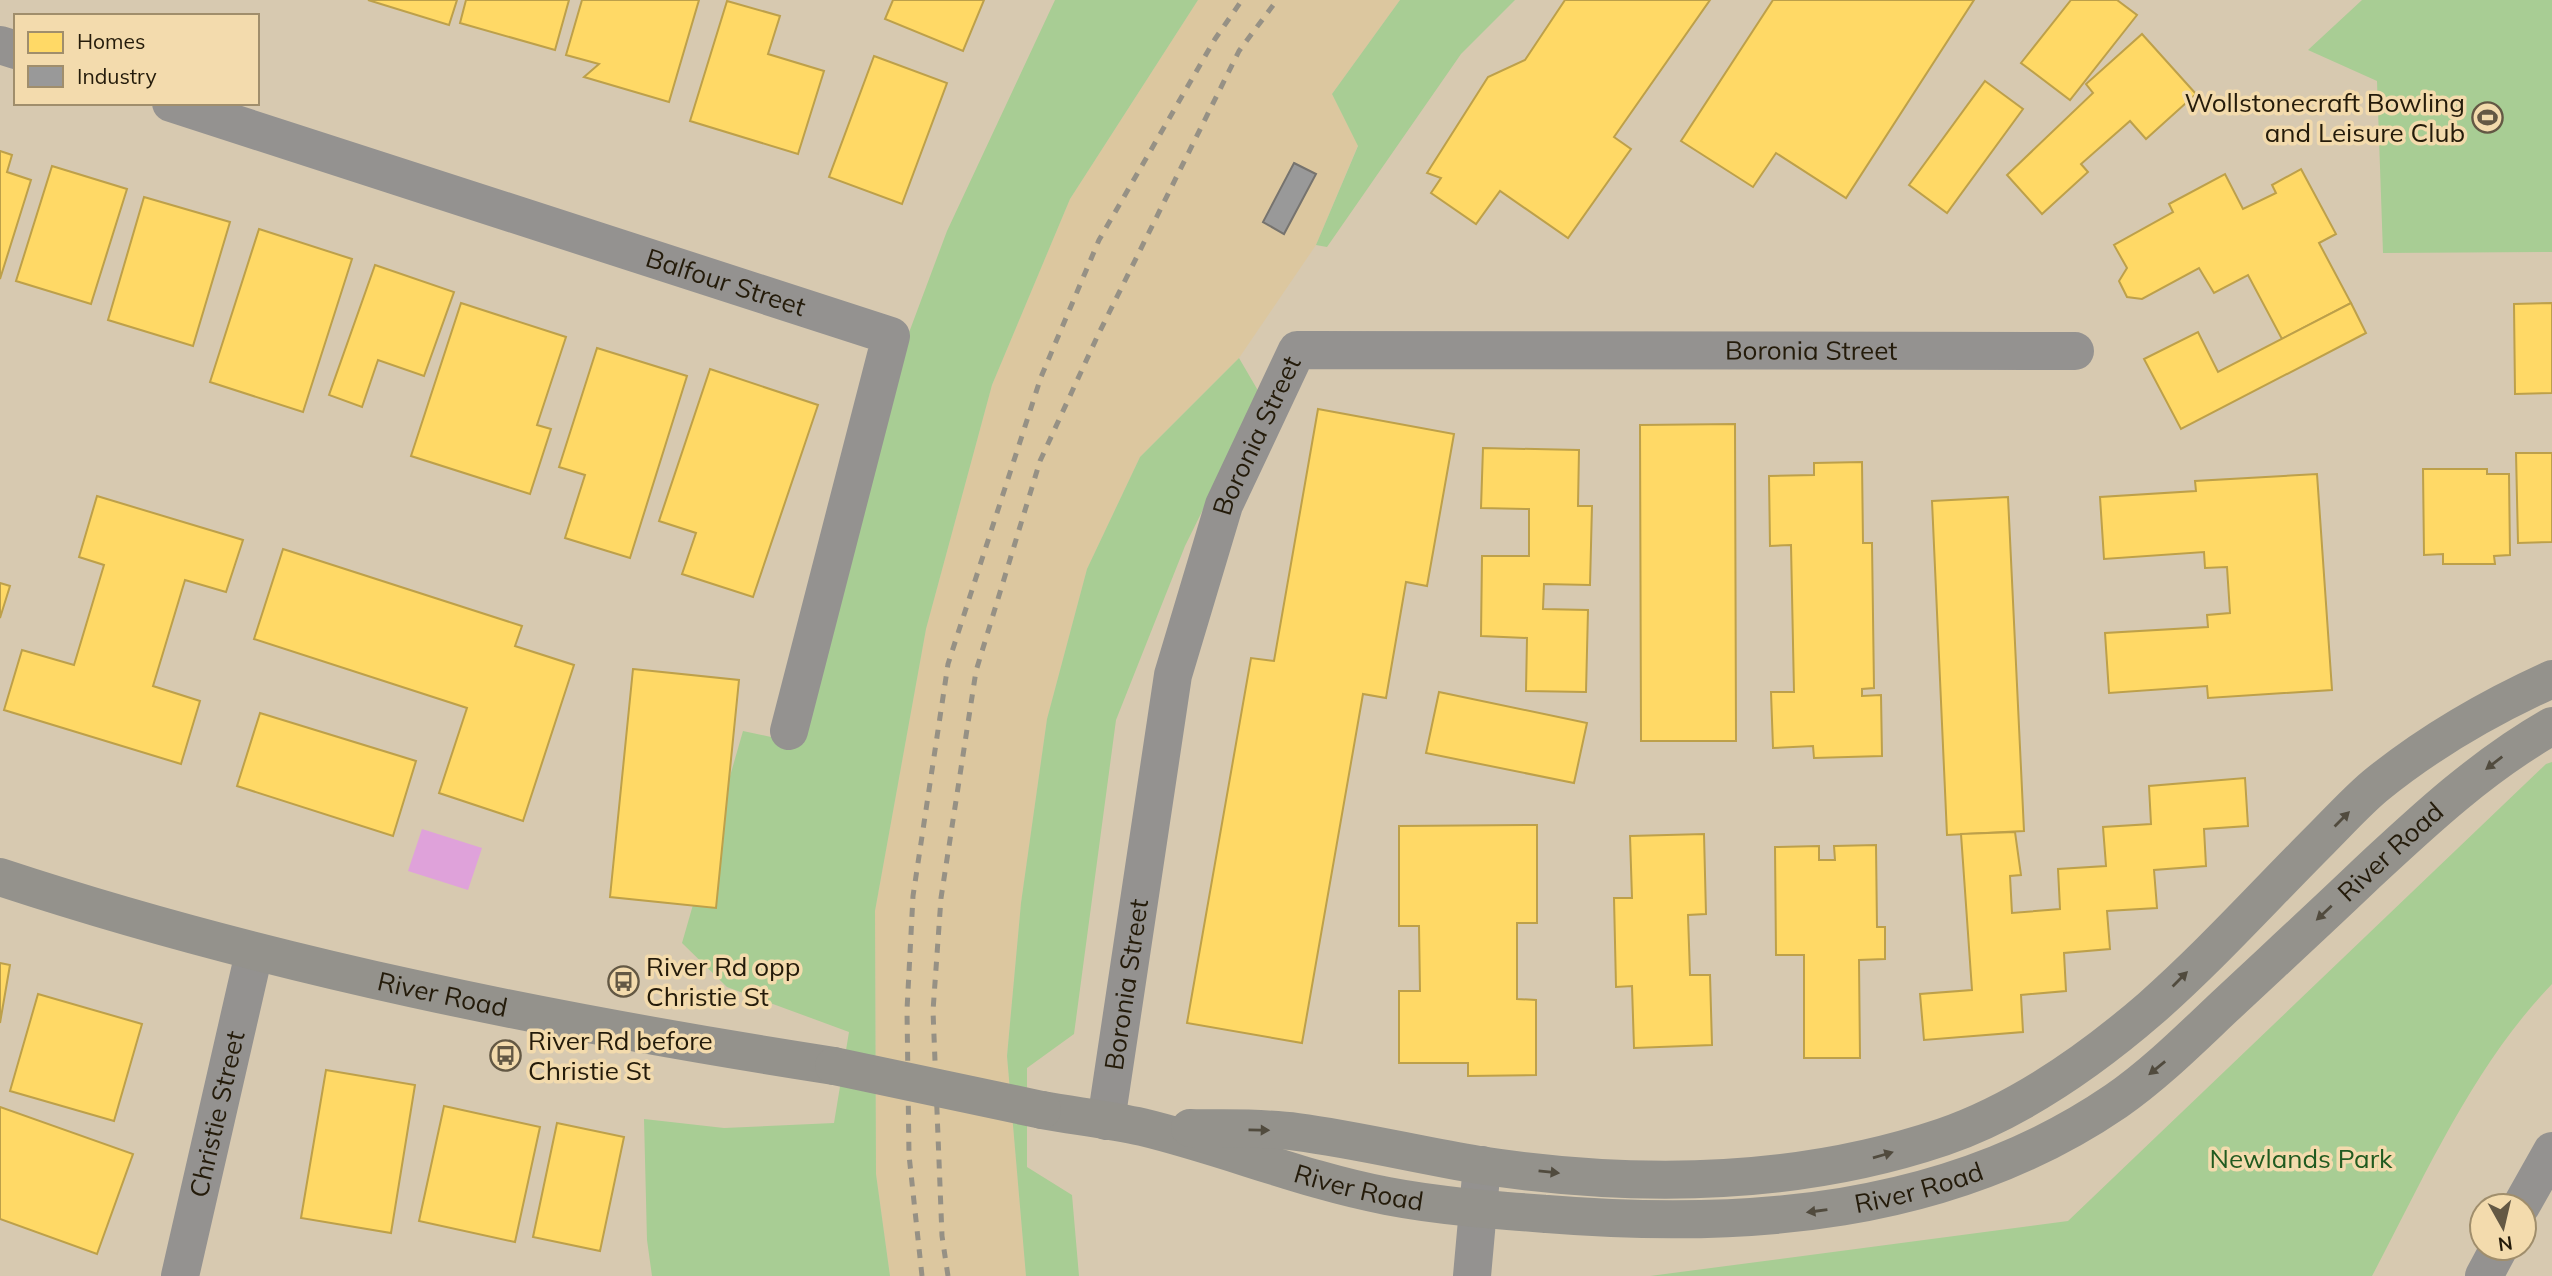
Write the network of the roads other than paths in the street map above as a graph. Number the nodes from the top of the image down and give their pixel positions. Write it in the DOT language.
graph roads {
  1 [pos="177,105"];
  2 [pos="2075,351"];
  3 [pos="2552,679"];
  4 [pos="2552,726"];
  5 [pos="789,731"];
  6 [pos="0,877"];
  7 [pos="254,953"];
  8 [pos="1124,1124"];
  9 [pos="2552,1151"];
  10 [pos="1482,1165"];
  11 [pos="2529,1192"];
  12 [pos="1477,1209"];
  13 [pos="180,1276"];
  14 [pos="1472,1276"];
  1 -- 5 [label="street, Balfour Street"];
  2 -- 8 [label="street, Boronia Street"];
  10 -- 3 [label="main road, River Road, one-way"];
  4 -- 12 [label="main road, River Road, one-way"];
  6 -- 7 [label="main road, River Road"];
  7 -- 8 [label="main road, River Road, bridge"];
  7 -- 13 [label="street, Christie Street"];
  8 -- 10 [label="main road, River Road, one-way"];
  8 -- 12 [label="main road, River Road"];
  9 -- 11 [label="street"];
  10 -- 12 [label="street"];
  12 -- 14 [label="street"];
}
